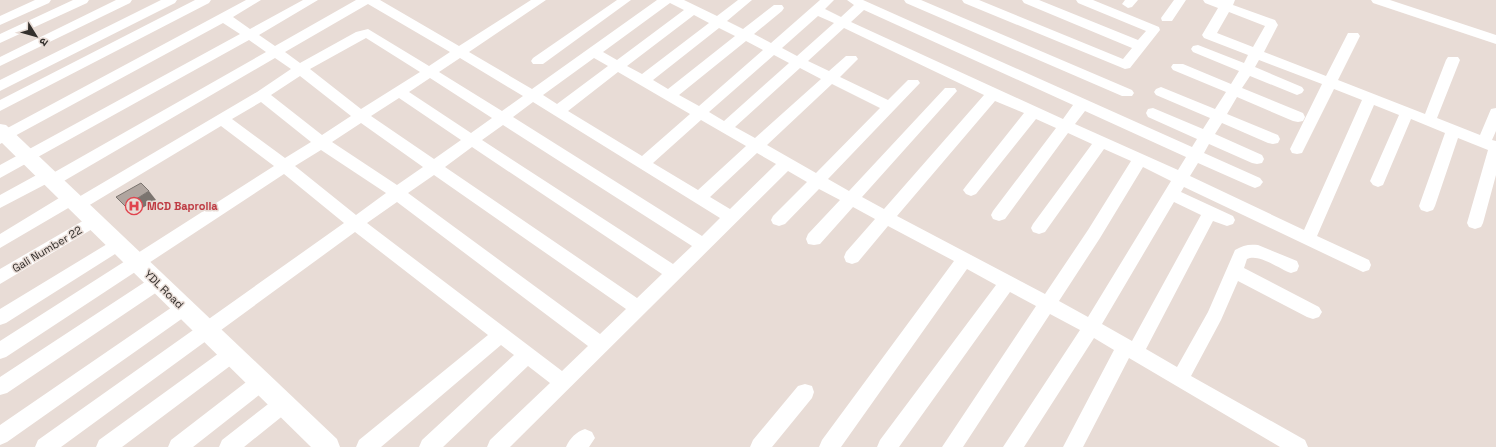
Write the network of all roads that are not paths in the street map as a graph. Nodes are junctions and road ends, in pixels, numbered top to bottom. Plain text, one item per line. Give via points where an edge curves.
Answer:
1 (45, 0) edge
2 (83, 0) edge
3 (126, 0) edge
4 (172, 0) edge
5 (205, 0) edge
6 (255, 0) edge
7 (312, 0) edge
8 (365, 0) edge
9 (371, 0) edge
10 (540, 0) edge
11 (625, 0) edge
12 (665, 0) edge
13 (674, 0) edge
14 (746, 0) edge
15 (828, 0) edge
16 (910, 0) edge
17 (968, 0) edge
18 (1028, 0) edge
19 (1082, 0) edge
20 (1180, 0) edge
21 (1209, 0) edge
22 (1378, 0) edge
23 (858, 2) edge
24 (1227, 3) edge
25 (778, 8) dead end
26 (693, 9) junction
27 (816, 10) junction
28 (224, 17) junction
29 (1167, 18) dead end
30 (0, 21) edge
31 (718, 22) junction
32 (842, 22) junction
33 (249, 35) junction
34 (744, 35) junction
35 (1353, 36) dead end
36 (0, 39) edge
37 (1496, 40) edge
38 (1140, 46) junction
39 (772, 49) junction
40 (1198, 49) dead end
41 (274, 52) junction
42 (460, 52) junction
43 (593, 52) junction
44 (1257, 53) junction
45 (851, 58) dead end
46 (1453, 60) dead end
47 (538, 61) dead end
48 (0, 62) edge
49 (798, 62) junction
50 (617, 66) junction
51 (1178, 67) dead end
52 (300, 69) junction
53 (1247, 69) junction
54 (431, 72) junction
55 (830, 77) junction
56 (643, 81) junction
57 (1331, 82) junction
58 (913, 83) dead end
59 (0, 86) edge
60 (1234, 90) junction
61 (1297, 90) dead end
62 (950, 91) dead end
63 (399, 92) junction
64 (1161, 92) dead end
65 (1127, 93) dead end
66 (994, 94) junction
67 (262, 95) junction
68 (533, 96) junction
69 (669, 96) junction
70 (1370, 98) junction
71 (1082, 104) junction
72 (0, 106) edge
73 (889, 107) junction
74 (558, 111) junction
75 (1033, 112) junction
76 (1407, 112) junction
77 (699, 113) junction
78 (1153, 113) dead end
79 (1496, 113) edge
80 (1219, 116) junction
81 (362, 117) junction
82 (1298, 117) dead end
83 (222, 119) junction
84 (502, 119) junction
85 (1429, 121) junction
86 (1066, 126) junction
87 (725, 128) junction
88 (1453, 130) junction
89 (2, 135) edge
90 (1206, 137) junction
91 (1273, 139) dead end
92 (472, 140) junction
93 (1101, 142) junction
94 (322, 143) junction
95 (756, 146) junction
96 (1492, 146) edge
97 (1297, 149) dead end
98 (1195, 155) junction
99 (27, 157) junction
100 (1140, 159) junction
101 (1257, 159) dead end
102 (643, 163) junction
103 (787, 163) junction
104 (286, 167) junction
105 (435, 167) junction
106 (0, 172) edge
107 (49, 178) junction
108 (1181, 178) junction
109 (818, 180) junction
110 (1378, 181) dead end
111 (1255, 182) dead end
112 (971, 190) dead end
113 (398, 194) junction
114 (1171, 194) junction
115 (700, 197) junction
116 (851, 199) junction
117 (0, 202) edge
118 (74, 202) junction
119 (1427, 206) dead end
120 (1210, 212) junction
121 (999, 215) dead end
122 (732, 218) junction
123 (886, 218) junction
124 (779, 220) dead end
125 (1227, 220) dead end
126 (93, 221) junction
127 (1475, 223) dead end
128 (356, 224) junction
129 (1039, 228) dead end
130 (814, 239) dead end
131 (1308, 239) junction
132 (0, 242) edge
133 (117, 244) junction
134 (704, 245) junction
135 (852, 257) dead end
136 (965, 259) junction
137 (138, 263) junction
138 (1363, 265) dead end
139 (1291, 266) dead end
140 (1234, 272) junction
141 (675, 274) junction
142 (0, 277) edge
143 (1008, 282) junction
144 (158, 283) junction
145 (1048, 304) junction
146 (184, 308) junction
147 (639, 310) junction
148 (1313, 312) dead end
149 (0, 318) edge
150 (1091, 327) junction
151 (206, 330) junction
152 (500, 335) junction
153 (602, 346) junction
154 (1130, 350) junction
155 (0, 351) edge
156 (232, 354) junction
157 (527, 355) junction
158 (1180, 379) junction
159 (261, 382) junction
160 (564, 383) junction
161 (0, 387) edge
162 (805, 392) dead end
163 (283, 404) junction
164 (0, 436) edge
165 (45, 447) edge
166 (106, 447) edge
167 (178, 447) edge
168 (229, 447) edge
169 (328, 447) edge
170 (366, 447) edge
171 (428, 447) edge
172 (497, 447) edge
173 (760, 447) edge
174 (828, 447) edge
175 (887, 447) edge
176 (952, 447) edge
177 (1013, 447) edge
178 (1073, 447) edge
179 (1298, 447) edge

1 - 30 street
2 - 36 street
3 - 48 street
4 - 59 street
5 - 72 street
6 - 28 street
7 - 33 street
8 - 41 street
9 - 42 street
10 - 42 street
11 - 47 street
12 - 43 street
13 - 26 street
14 - 31 street
15 - 27 street
16 - 65 street
17 - 38 street via 1125,65
18 - 38 street
19 - 38 street via 1154,30
20 - 29 street
21 - 24 street
22 - 37 street
23 - 32 street
23 - 71 street
24 - 44 street via 1272,24 1272,29
24 - 44 street via 1209,35
25 - 34 street
26 - 31 street
26 - 50 street
27 - 32 street
27 - 39 street
28 - 33 street
28 - 89 street
31 - 34 street
31 - 56 street
32 - 49 street
32 - 66 street
33 - 41 street
33 - 99 street
34 - 39 street
34 - 69 street
35 - 57 street
39 - 49 street
39 - 77 street
40 - 53 street
41 - 52 street
41 - 107 street
42 - 54 street
42 - 68 street
43 - 50 street
43 - 68 street
44 - 53 street
44 - 57 street
45 - 55 street
46 - 85 street
49 - 55 street
49 - 87 street
50 - 56 street
50 - 74 street
51 - 60 street
52 - 54 street via 368,33
52 - 67 street
52 - 81 street
53 - 60 street
53 - 61 street
54 - 63 street
54 - 84 street
55 - 73 street
55 - 95 street
56 - 69 street
57 - 70 street
57 - 97 street
58 - 73 street
60 - 80 street
60 - 82 street
62 - 116 street
63 - 81 street
63 - 92 street
64 - 80 street
66 - 75 street
66 - 123 street
67 - 83 street
67 - 94 street
68 - 74 street
68 - 84 street
69 - 77 street
70 - 76 street
70 - 131 street
71 - 86 street
71 - 98 street
73 - 109 street
74 - 102 street
75 - 86 street
75 - 112 street
76 - 85 street
76 - 110 street
77 - 87 street
77 - 102 street
78 - 90 street
79 - 96 street
80 - 90 street
80 - 91 street
81 - 94 street
81 - 105 street
83 - 104 street
83 - 118 street
84 - 92 street
84 - 134 street
85 - 88 street
86 - 93 street
86 - 121 street
87 - 95 street
88 - 96 street
88 - 119 street
89 - 99 street, YDL Road
90 - 98 street
90 - 101 street
92 - 105 street
92 - 141 street
93 - 100 street
93 - 129 street
94 - 104 street
94 - 113 street
95 - 103 street
95 - 115 street
96 - 127 street
98 - 108 street
98 - 111 street
99 - 106 street
99 - 107 street, YDL Road
100 - 108 street
100 - 145 street
102 - 115 street
103 - 109 street
103 - 122 street
104 - 128 street
104 - 137 street
105 - 113 street
105 - 147 street
107 - 117 street
107 - 118 street, YDL Road
108 - 114 street
108 - 131 street
109 - 116 street
109 - 124 street
113 - 128 street
113 - 153 street
114 - 120 street
114 - 150 street
115 - 122 street
116 - 123 street
116 - 130 street
118 - 126 street, YDL Road
118 - 132 street
120 - 125 street
120 - 154 street via 1164,300
122 - 134 street
123 - 135 street
123 - 136 street
126 - 133 street, YDL Road
126 - 142 street, Gali Number 22
128 - 151 street
128 - 152 street
131 - 138 street
133 - 137 street, YDL Road
133 - 149 street
134 - 141 street
136 - 143 street
136 - 174 street
137 - 144 street, YDL Road
137 - 155 street
139 - 140 street via 1248,250 1241,255
140 - 148 street
140 - 158 street via 1215,315
141 - 147 street
143 - 145 street
143 - 175 street
144 - 146 street, YDL Road
144 - 161 street
145 - 150 street
145 - 176 street
146 - 151 street, YDL Road
146 - 164 street
147 - 153 street
150 - 154 street
150 - 177 street
151 - 156 street, YDL Road
151 - 165 street
152 - 157 street
152 - 170 street
153 - 160 street
154 - 158 street
154 - 178 street
156 - 159 street, YDL Road
156 - 166 street
157 - 160 street
157 - 171 street
158 - 179 street
159 - 163 street, YDL Road
159 - 167 street
160 - 172 street
162 - 173 street
163 - 168 street
163 - 169 street, YDL Road

